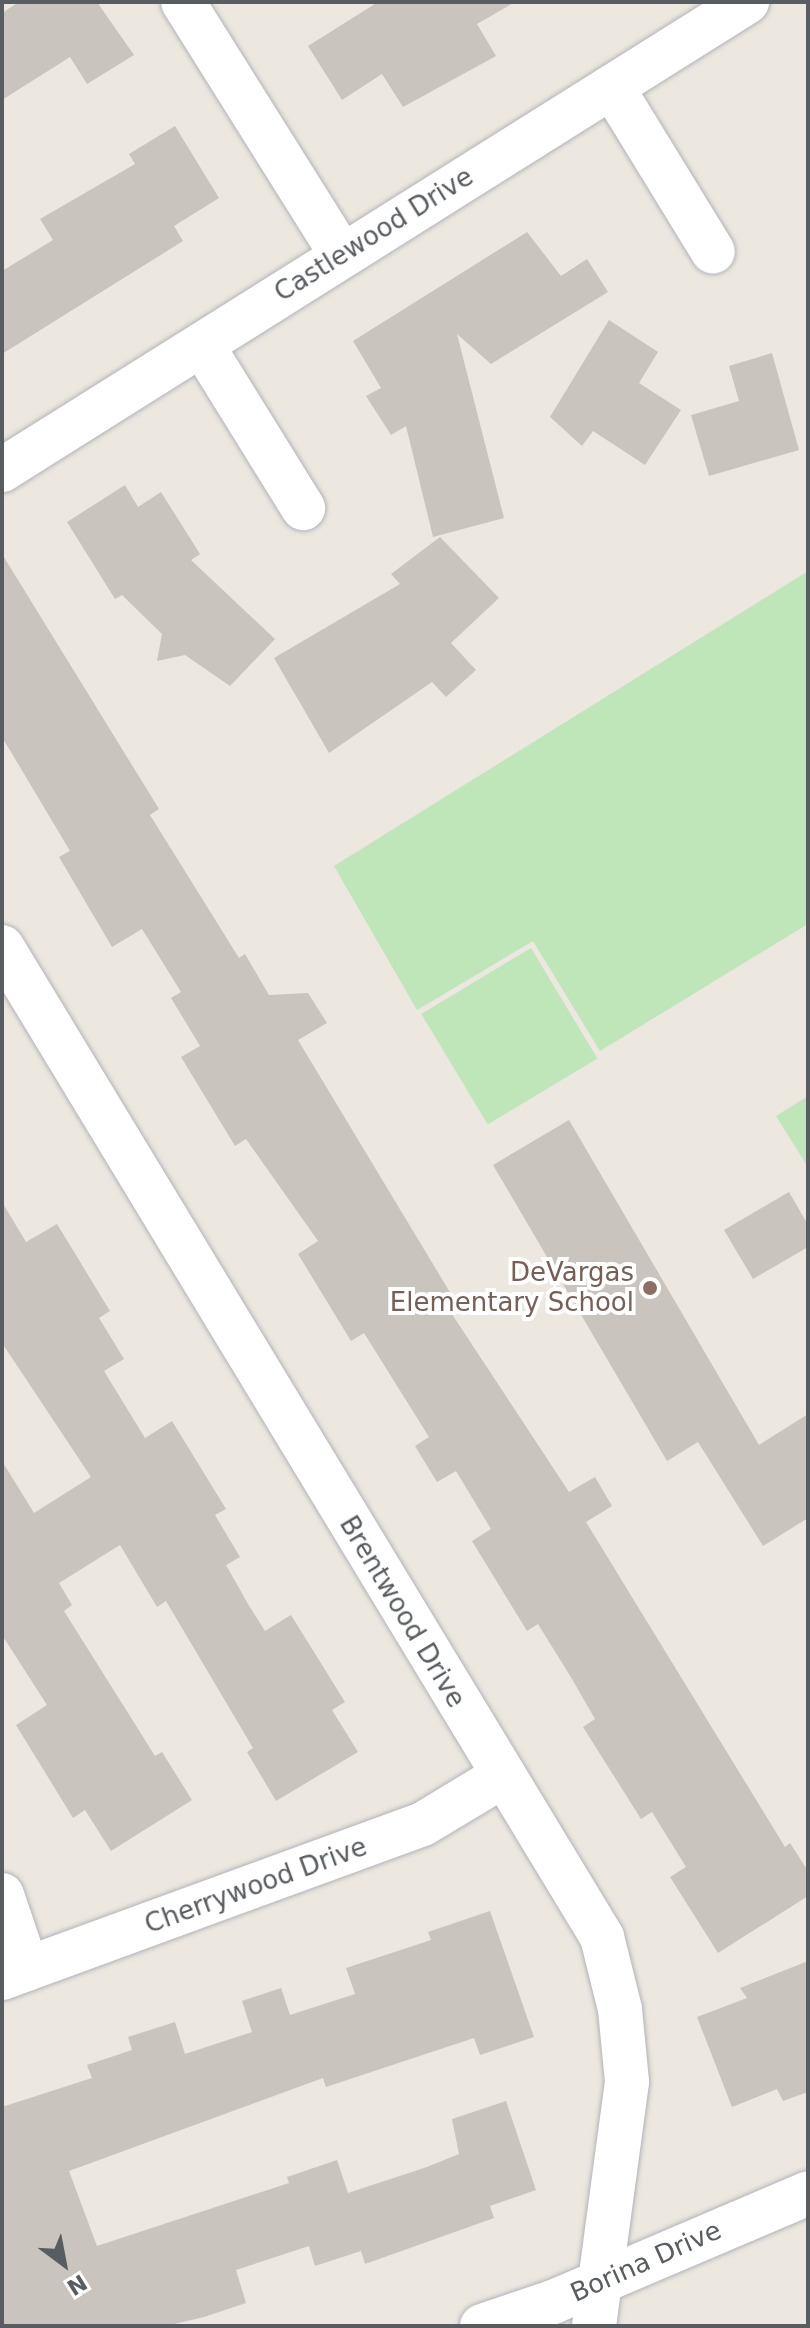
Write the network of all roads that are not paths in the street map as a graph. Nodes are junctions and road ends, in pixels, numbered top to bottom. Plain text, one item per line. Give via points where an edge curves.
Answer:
1 (183, 2) edge
2 (747, 2) edge
3 (612, 87) junction
4 (713, 252) dead end
5 (341, 254) junction
6 (202, 345) junction
7 (2, 470) edge
8 (303, 508) dead end
9 (2, 947) edge
10 (501, 1777) junction
11 (2, 1895) edge
12 (15, 1973) edge
13 (808, 2193) edge
14 (598, 2281) junction
15 (482, 2326) edge
16 (594, 2326) edge

1 - 5 street
2 - 3 street, Castlewood Drive
3 - 4 street
3 - 5 street, Castlewood Drive
5 - 6 street, Castlewood Drive
6 - 7 street, Castlewood Drive
6 - 8 street
9 - 10 street, Brentwood Drive
10 - 12 street, Cherrywood Drive via 423,1824
10 - 14 street, Brentwood Drive via 602,1937 620,2009 627,2082
11 - 12 street
13 - 14 street, Borina Drive
14 - 15 street, Borina Drive
14 - 16 street, Brentwood Drive

